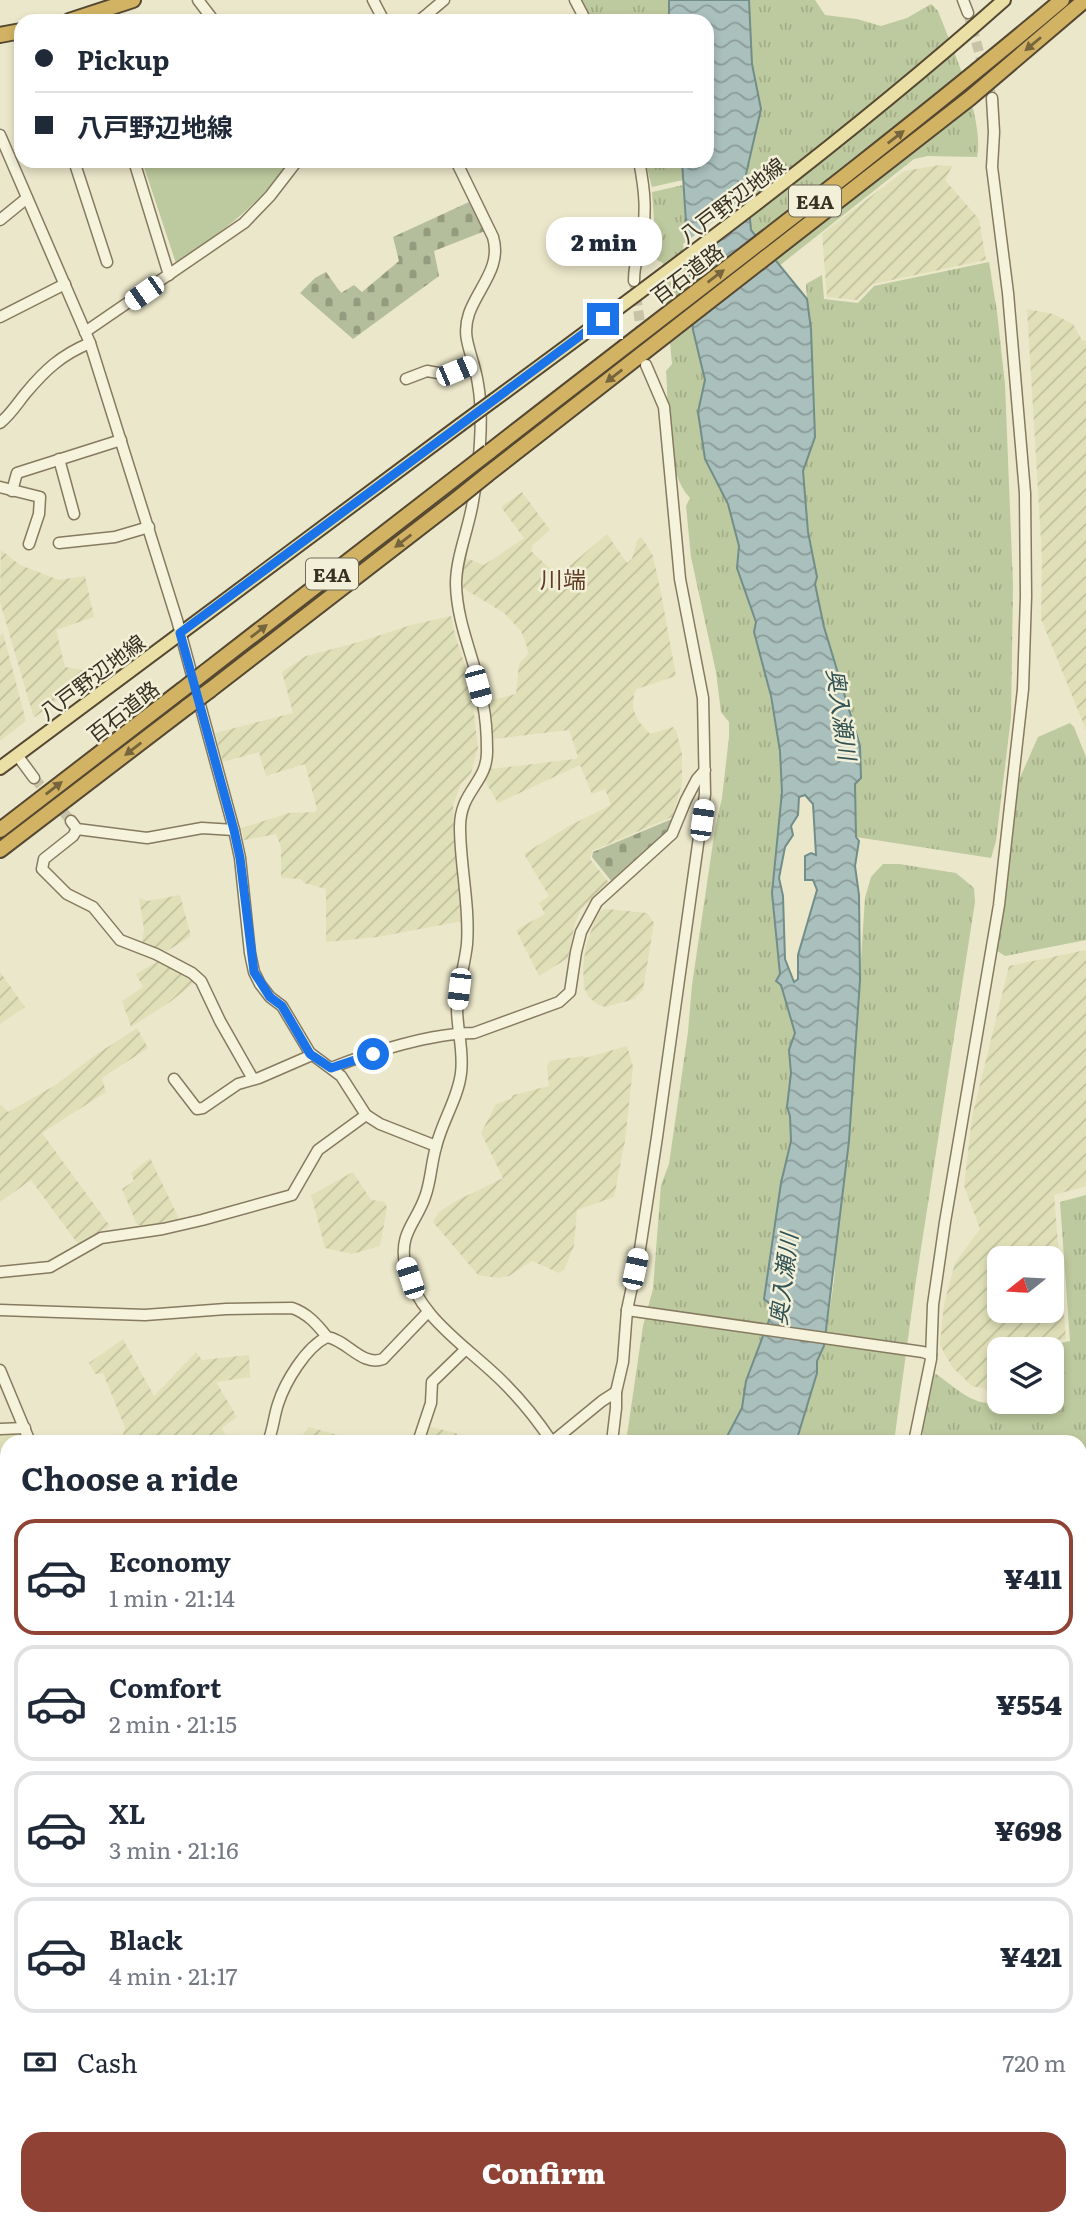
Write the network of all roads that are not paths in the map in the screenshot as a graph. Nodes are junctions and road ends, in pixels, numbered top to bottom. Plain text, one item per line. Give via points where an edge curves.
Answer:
1 (133, 0) edge
2 (198, 0) edge
3 (444, 0) edge
4 (963, 0) edge
5 (1004, 0) edge
6 (1062, 0) edge
7 (1085, 0) edge
8 (109, 4) edge
9 (968, 13) tunnel mouth
10 (209, 14) edge
11 (427, 14) edge
12 (992, 99) tunnel mouth
13 (0, 135) edge
14 (14, 157) edge
15 (18, 168) edge
16 (76, 168) edge
17 (136, 168) edge
18 (292, 168) edge
19 (459, 168) edge
20 (640, 168) edge
21 (27, 198) junction
22 (0, 220) edge
23 (107, 262) dead end
24 (169, 275) junction
25 (634, 281) tunnel mouth
26 (65, 284) junction
27 (0, 317) edge
28 (85, 332) junction
29 (90, 343) junction
30 (473, 363) junction
31 (646, 365) tunnel mouth
32 (406, 379) dead end
33 (0, 423) edge
34 (121, 440) junction
35 (59, 459) junction
36 (0, 487) edge
37 (12, 491) junction
38 (74, 514) dead end
39 (149, 527) junction
40 (29, 544) dead end
41 (59, 544) dead end
42 (180, 633) junction
43 (16, 755) junction
44 (0, 768) edge
45 (705, 770) junction
46 (34, 778) tunnel mouth
47 (0, 830) edge
48 (234, 830) junction
49 (0, 850) edge
50 (460, 1033) junction
51 (312, 1055) junction
52 (331, 1068) junction
53 (174, 1079) dead end
54 (253, 1079) junction
55 (366, 1115) junction
56 (436, 1146) junction
57 (0, 1272) edge
58 (0, 1310) edge
59 (630, 1310) junction
60 (428, 1312) junction
61 (327, 1337) junction
62 (466, 1349) junction
63 (927, 1354) junction
64 (0, 1370) edge
65 (616, 1392) junction
66 (0, 1429) edge
67 (25, 1429) junction
68 (27, 1435) edge
69 (270, 1435) edge
70 (420, 1435) edge
71 (546, 1435) edge
72 (561, 1435) edge
73 (613, 1435) edge
74 (915, 1435) edge

1 - 8 highway
2 - 10 street
3 - 11 street
4 - 9 street
5 - 42 main road, 八戸野辺地線, bridge via 818,157
47 -> 6 highway, 百石道路 / E4A, bridge via 815,201
7 -> 49 highway, 百石道路 / E4A, bridge via 970,98
12 - 63 street via 992,167 1025,493 1023,689 999,905
13 - 14 street
15 - 21 street
16 - 23 street
17 - 24 street
18 - 24 street via 244,223
19 - 30 street via 496,249 495,264 467,321
20 - 25 street via 646,200
21 - 22 street
21 - 26 street
24 - 28 street
26 - 27 street
26 - 28 street
28 - 29 street
29 - 33 street via 66,353 42,374
29 - 34 street
30 - 32 street via 444,374 427,371
30 - 50 street via 479,387 478,447 474,498 456,580 462,633 483,703 488,752 482,776 465,797 460,826 467,942 457,1009
31 - 45 street via 664,407 680,579 703,698
34 - 35 street
34 - 39 street
35 - 37 street via 18,473
35 - 38 street
36 - 37 street
37 - 40 street via 40,497
39 - 41 street via 115,537
39 - 42 street
42 - 43 main road, 八戸野辺地線
42 - 48 street
43 - 44 main road, 八戸野辺地線
43 - 46 street
45 - 50 street via 672,834 589,913 570,992 543,1010 474,1033
45 - 59 street
48 - 51 street via 254,972
48 - 54 street via 202,828 147,838 74,825 73,836 44,859 42,869 67,894 93,906 120,940 156,954 201,981
50 - 52 street
50 - 56 street via 458,1090
51 - 52 street
51 - 54 street
52 - 55 street
53 - 54 street via 197,1108 203,1108
55 - 56 street
55 - 57 street via 318,1150 292,1195 163,1229 100,1238 50,1267
56 - 60 street via 429,1187 404,1238 405,1263 415,1293
58 - 61 street via 145,1315 292,1308 302,1311
59 - 63 street
59 - 65 street
60 - 61 street via 375,1362
60 - 62 street
61 - 69 street via 306,1354 284,1390
62 - 70 street via 432,1382 431,1403
62 - 71 street via 503,1381
63 - 74 street
64 - 67 street
65 - 72 street
65 - 73 street
66 - 67 street
67 - 68 street

